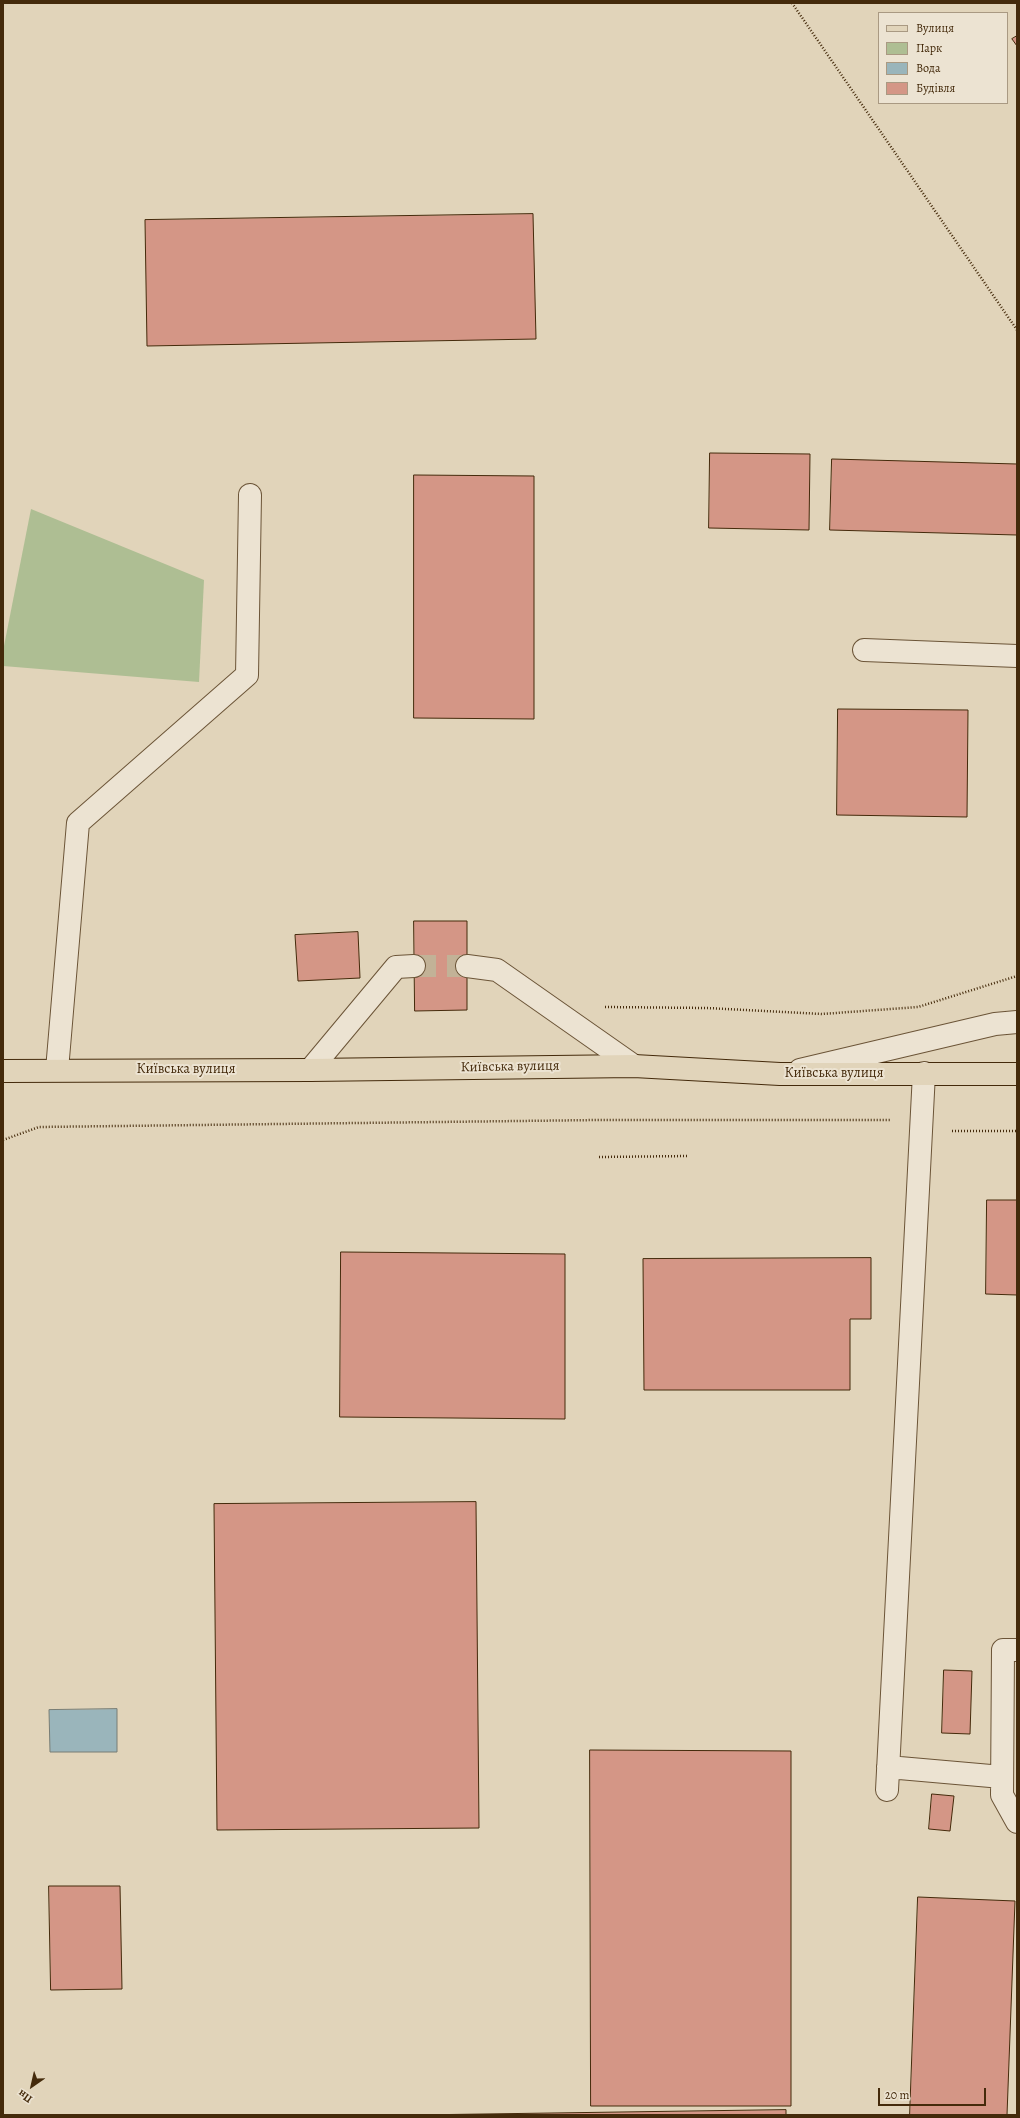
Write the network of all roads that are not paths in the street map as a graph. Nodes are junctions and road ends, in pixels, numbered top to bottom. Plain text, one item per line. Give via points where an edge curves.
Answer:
1 (250, 495) dead end
2 (864, 650) dead end
3 (1017, 656) edge
4 (414, 966) tunnel mouth
5 (467, 966) tunnel mouth
6 (1017, 1022) edge
7 (634, 1066) junction
8 (57, 1070) junction
9 (310, 1070) junction
10 (3, 1071) edge
11 (924, 1073) junction
12 (780, 1074) junction
13 (1017, 1074) edge
14 (1017, 1650) edge
15 (888, 1767) junction
16 (1002, 1777) junction
17 (887, 1790) dead end
18 (1017, 1822) edge

1 - 8 lane via 247,675 78,823
2 - 3 lane
4 - 9 lane via 396,967
5 - 7 lane via 497,970
6 - 12 lane via 995,1024
7 - 9 main road, Київська вулиця
7 - 12 main road, Київська вулиця
8 - 9 main road, Київська вулиця
8 - 10 main road, Київська вулиця
11 - 12 main road, Київська вулиця
11 - 13 main road, Київська вулиця
11 - 15 lane
14 - 16 lane via 1003,1650
15 - 16 lane
15 - 17 lane
16 - 18 lane via 1002,1795

